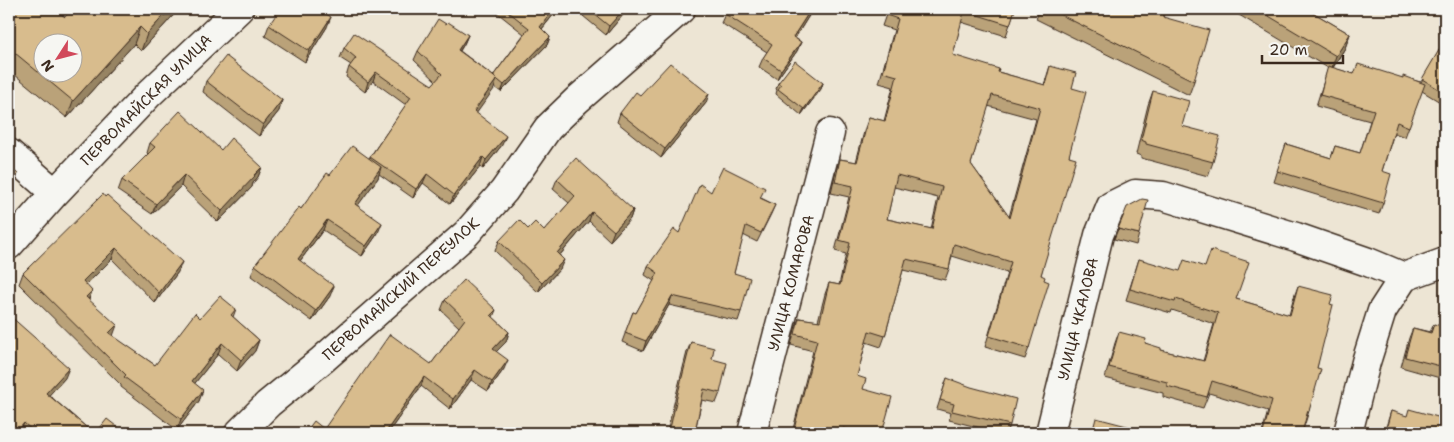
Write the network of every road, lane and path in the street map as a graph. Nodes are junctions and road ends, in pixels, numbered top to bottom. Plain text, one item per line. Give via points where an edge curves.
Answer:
1 (239, 9) edge
2 (681, 9) edge
3 (830, 133) dead end
4 (9, 153) edge
5 (55, 194) junction
6 (9, 245) edge
7 (1445, 262) edge
8 (1404, 277) junction
9 (239, 433) edge
10 (752, 433) edge
11 (1050, 433) edge
12 (1348, 433) edge

1 - 5 street, ПЕРВОМАЙСКАЯ УЛИЦА via 148,95
2 - 9 street, ПЕРВОМАЙСКИЙ ПЕРЕУЛОК via 548,128 504,191 466,234 268,404
3 - 10 street, УЛИЦА КОМАРОВА
4 - 5 street
5 - 6 street, ПЕРВОМАЙСКАЯ УЛИЦА
7 - 8 street
8 - 11 street, УЛИЦА ЧКАЛОВА via 1305,240 1163,196 1135,194 1111,206 1098,235
8 - 12 street via 1382,311

